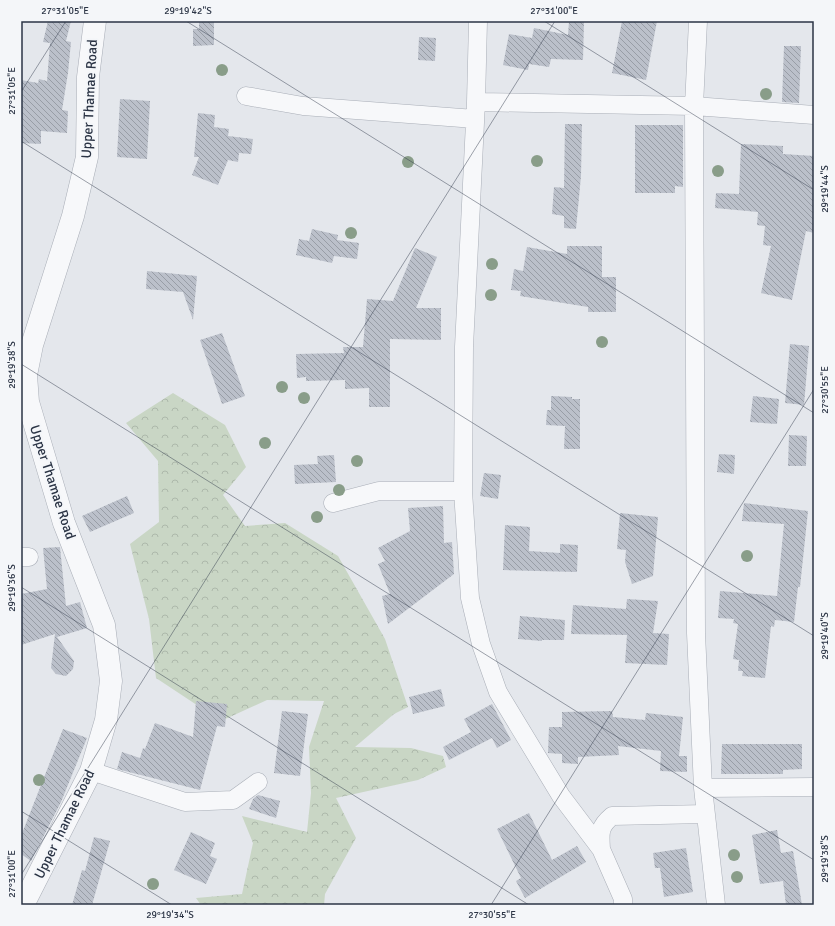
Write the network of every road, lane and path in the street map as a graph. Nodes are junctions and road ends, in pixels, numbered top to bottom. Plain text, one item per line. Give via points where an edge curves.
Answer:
1 (95, 21) edge
2 (478, 21) edge
3 (698, 21) edge
4 (246, 96) dead end
5 (694, 106) junction
6 (475, 110) junction
7 (814, 115) edge
8 (463, 491) junction
9 (333, 503) dead end
10 (92, 771) junction
11 (258, 782) dead end
12 (814, 787) edge
13 (703, 788) junction
14 (706, 814) junction
15 (601, 849) junction
16 (23, 905) edge
17 (623, 905) edge
18 (716, 905) edge

1 - 10 street, Upper Thamae Road via 88,77 87,157 73,216 32,345 26,375 28,402 64,523 104,626 111,682 106,720
2 - 6 street
3 - 5 street
4 - 6 street via 303,106
5 - 6 street
5 - 7 street
5 - 13 street via 696,633
6 - 8 street via 464,347
8 - 9 street via 379,491
8 - 15 street via 470,598 481,644 498,692 561,796
10 - 11 street via 185,802 233,800
10 - 16 street, Upper Thamae Road
12 - 13 street
13 - 14 street
14 - 15 street via 612,816 603,824 600,836
14 - 18 street
15 - 17 street via 623,899

